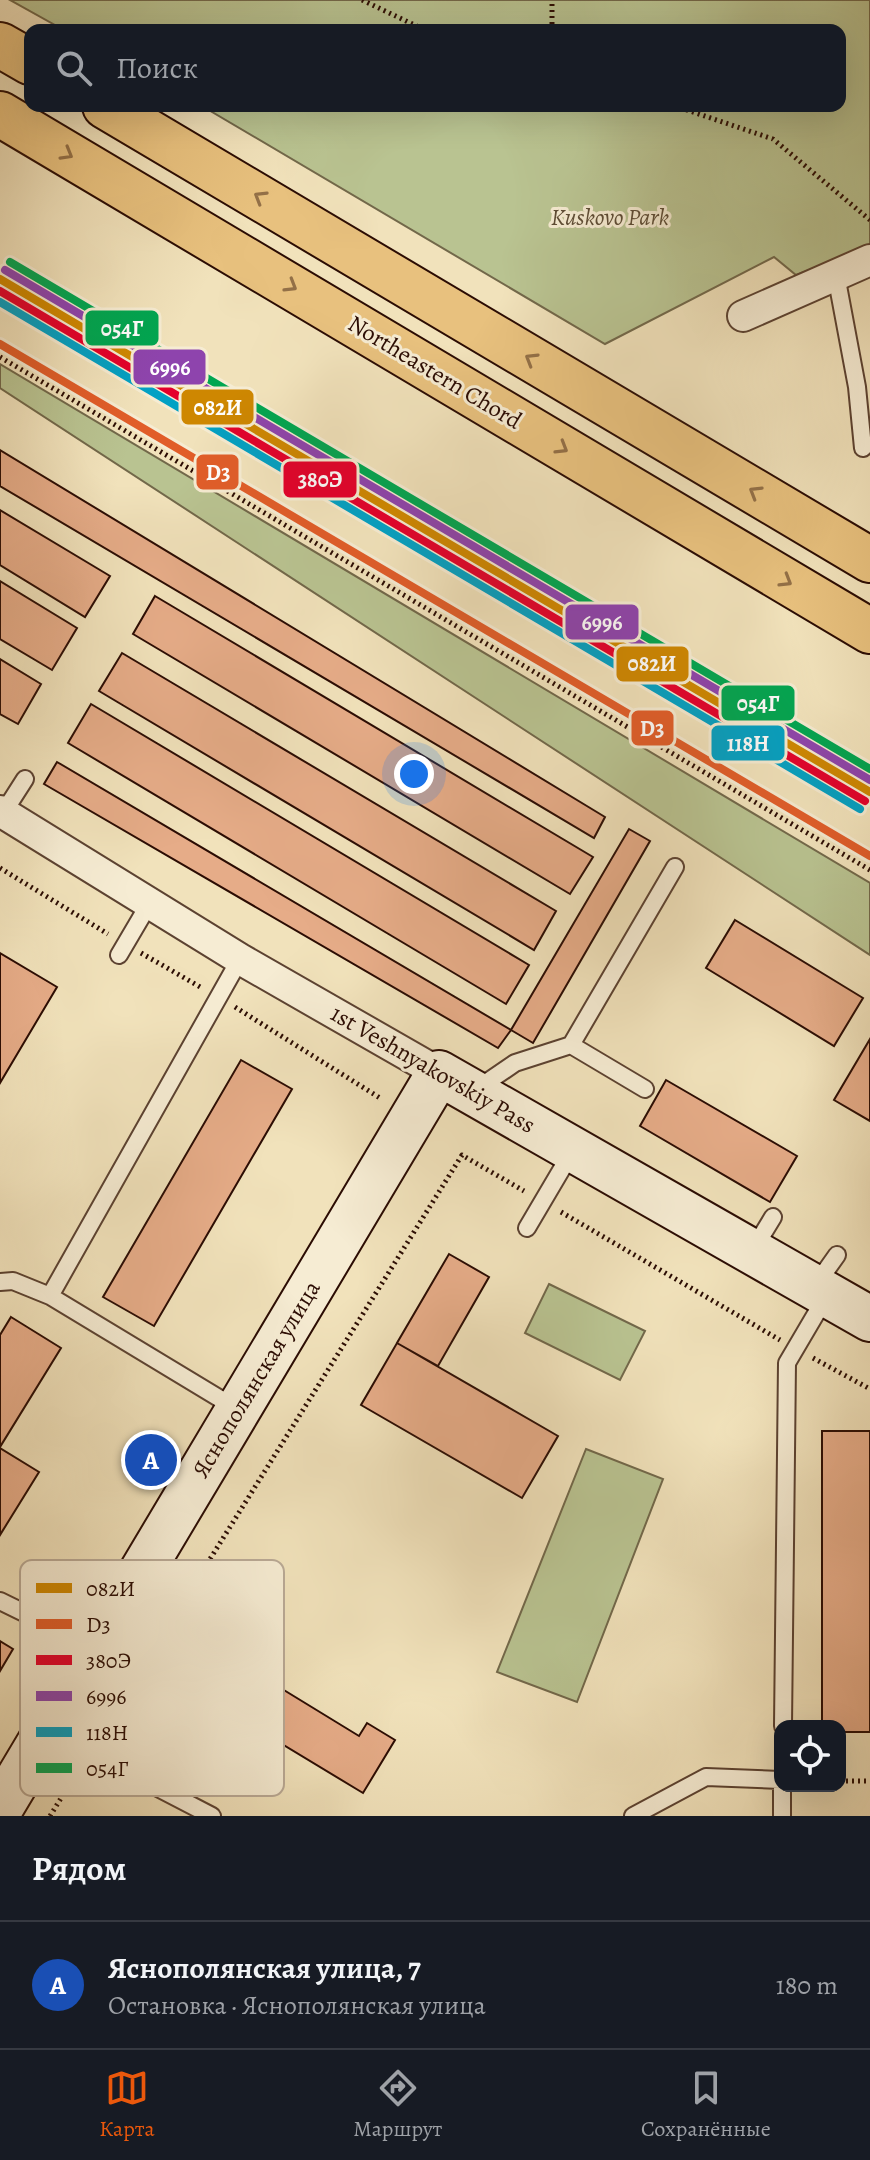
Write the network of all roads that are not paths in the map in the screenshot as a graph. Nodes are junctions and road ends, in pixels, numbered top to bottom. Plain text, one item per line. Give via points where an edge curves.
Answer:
1 (0, 45) edge
2 (24, 59) edge
3 (115, 112) edge
4 (0, 114) edge
5 (870, 260) edge
6 (836, 275) junction
7 (743, 316) dead end
8 (863, 448) dead end
9 (868, 558) edge
10 (870, 631) edge
11 (25, 779) dead end
12 (1, 814) edge
13 (675, 867) dead end
14 (149, 904) junction
15 (122, 950) road end
16 (240, 959) junction
17 (571, 1045) junction
18 (456, 1083) junction
19 (645, 1089) dead end
20 (573, 1150) junction
21 (527, 1228) dead end
22 (826, 1279) junction
23 (0, 1282) edge
24 (50, 1296) junction
25 (870, 1319) edge
26 (238, 1410) junction
27 (149, 1560) edge
28 (0, 1601) edge
29 (20, 1611) edge
30 (783, 1720) edge
31 (20, 1776) edge
32 (774, 1780) edge
33 (782, 1792) edge
34 (173, 1796) edge
35 (0, 1809) edge
36 (212, 1816) edge
37 (633, 1816) edge
38 (782, 1816) edge

1 - 2 main road
9 -> 3 main road
4 -> 10 main road, Northeastern Chord
5 - 6 street
6 - 7 street
6 - 8 lane
11 - 12 lane
12 - 14 street, 1st Veshnyakovskiy Pass
13 - 17 lane
14 - 15 lane
14 - 16 street, 1st Veshnyakovskiy Pass
16 - 18 street, 1st Veshnyakovskiy Pass
16 - 24 lane
17 - 18 lane
17 - 19 lane
18 - 20 street, 1st Veshnyakovskiy Pass
18 - 26 street, Яснополянская улица
20 - 21 lane
20 - 22 street, 1st Veshnyakovskiy Pass via 762,1235
22 - 25 street, 1st Veshnyakovskiy Pass
22 - 30 lane via 787,1363
23 - 24 lane via 13,1281
24 - 26 lane
26 - 27 street, Яснополянская улица
28 - 29 lane
31 - 35 street, Яснополянская улица
32 - 37 lane via 706,1777
33 - 38 lane
34 - 36 lane

